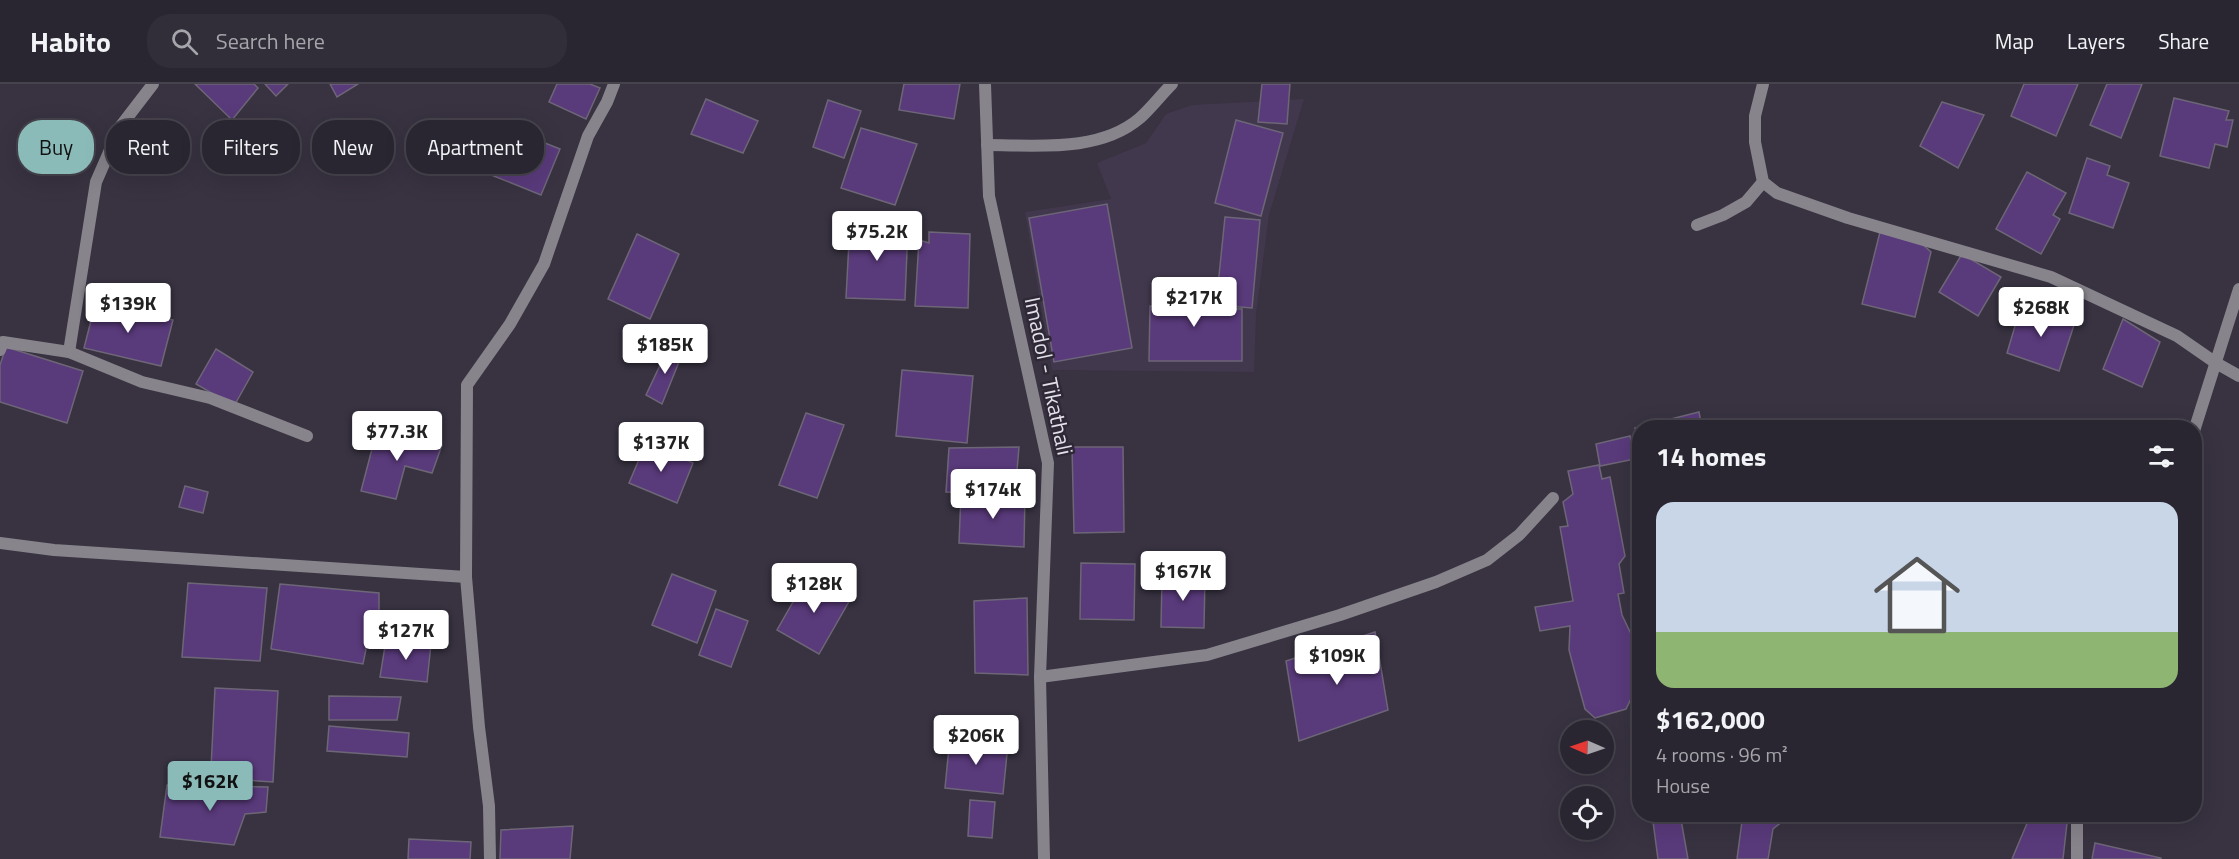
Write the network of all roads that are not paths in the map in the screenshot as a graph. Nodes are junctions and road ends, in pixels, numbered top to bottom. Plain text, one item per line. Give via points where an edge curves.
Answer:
1 (153, 84) edge
2 (614, 84) edge
3 (985, 84) edge
4 (1172, 84) edge
5 (1763, 84) edge
6 (987, 145) junction
7 (1763, 182) junction
8 (1697, 225) dead end
9 (2239, 289) edge
10 (0, 350) edge
11 (69, 352) junction
12 (2216, 363) junction
13 (2239, 376) edge
14 (2198, 420) edge
15 (307, 436) dead end
16 (1553, 498) dead end
17 (0, 543) edge
18 (466, 577) junction
19 (1040, 677) junction
20 (2077, 822) edge
21 (490, 859) edge
22 (1044, 859) edge
23 (2077, 859) edge

1 - 11 street via 120,127 96,182
2 - 18 street via 588,136 544,264 510,324 466,385
3 - 6 street, Imadol - Tikathali
4 - 6 street via 1139,118 1118,133 1072,145
5 - 7 street via 1755,116 1755,142
6 - 19 street, Imadol - Tikathali via 989,196 1048,463
7 - 8 street via 1746,202
7 - 12 street via 1777,193 1822,209 2051,277 2177,336
9 - 12 street
10 - 11 street via 3,342
11 - 15 street via 142,382 210,398
12 - 13 street
12 - 14 street
16 - 19 street via 1519,535 1487,560 1436,582 1207,655
17 - 18 street via 54,550
18 - 21 street via 489,806
19 - 22 street, Imadol - Tikathali
20 - 23 street

